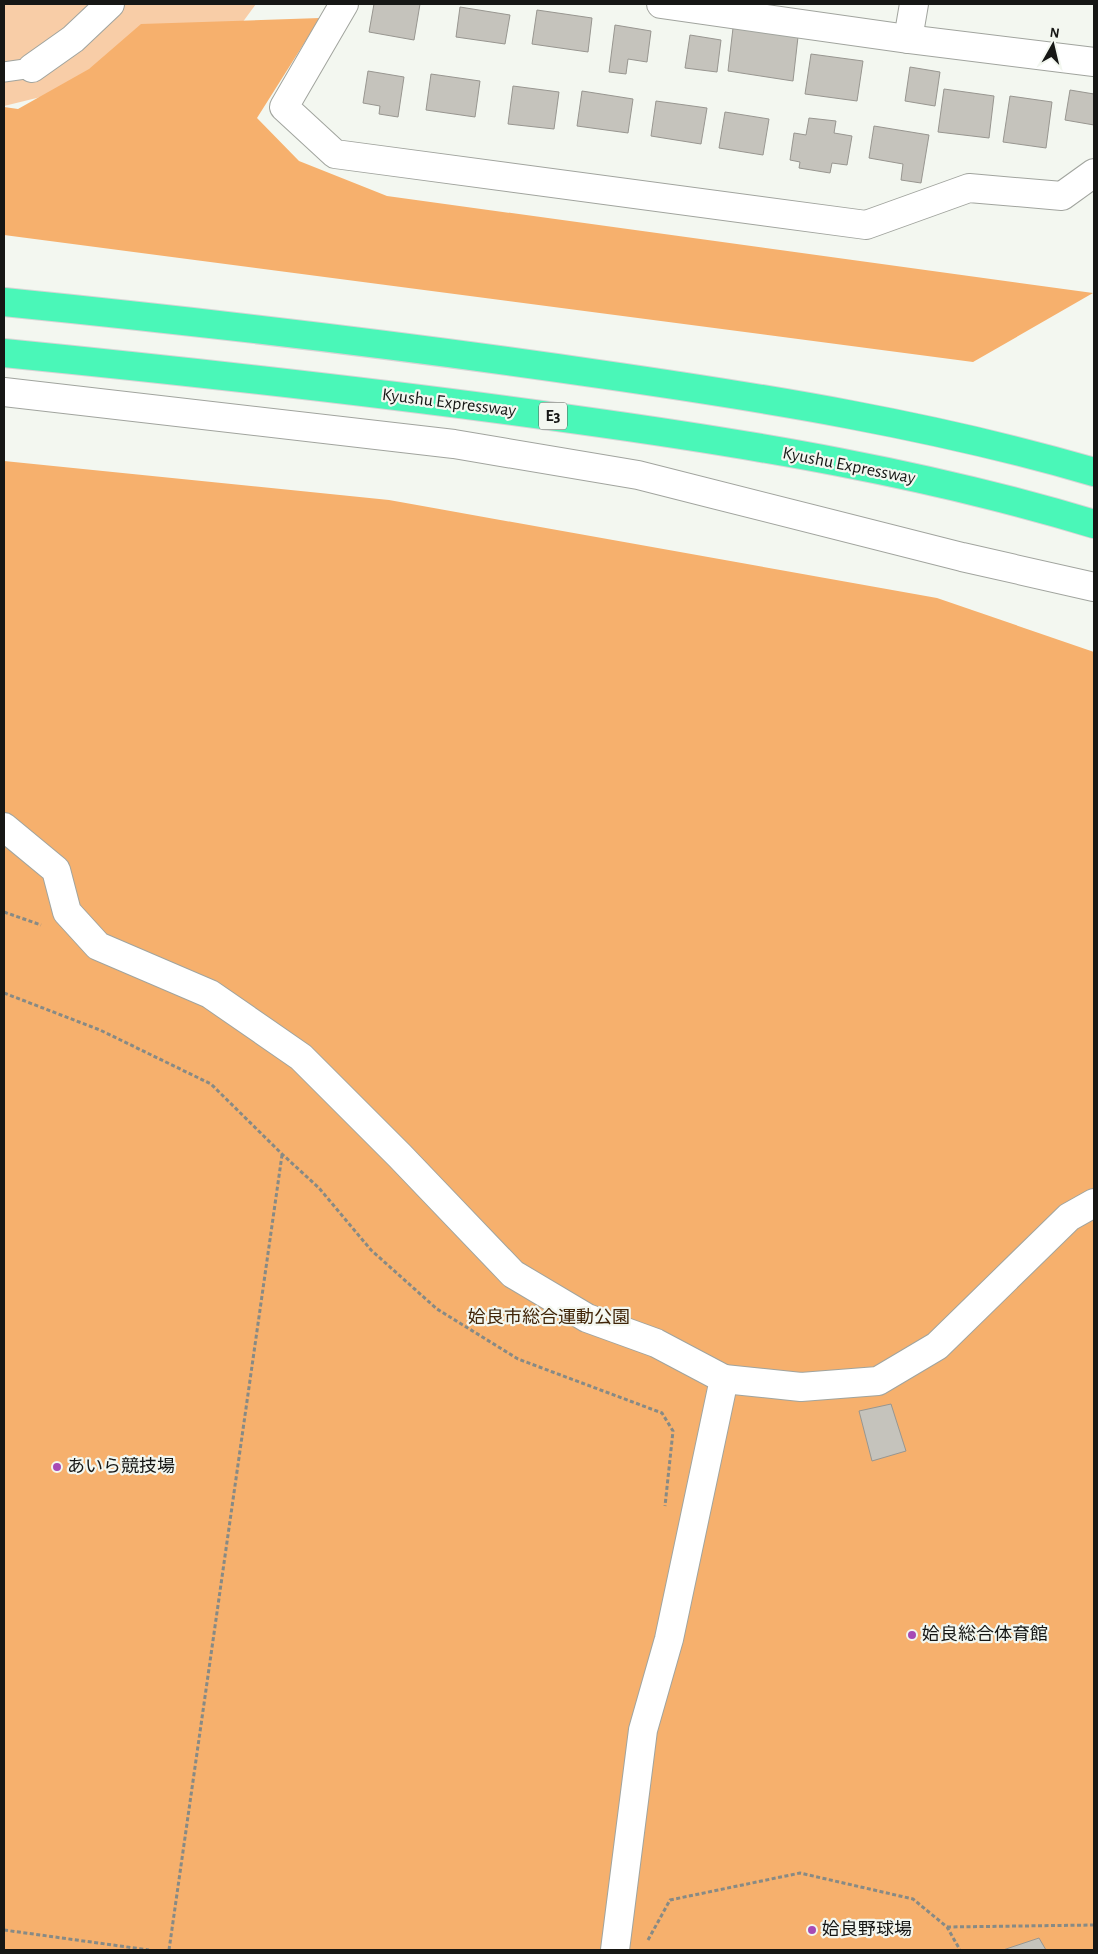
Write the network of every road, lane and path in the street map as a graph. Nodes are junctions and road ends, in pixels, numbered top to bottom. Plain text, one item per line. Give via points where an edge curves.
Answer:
1 (110, 4) edge
2 (344, 4) edge
3 (661, 4) edge
4 (914, 4) edge
5 (908, 39) junction
6 (1094, 62) edge
7 (32, 68) joint
8 (4, 72) edge
9 (1094, 173) edge
10 (4, 302) edge
11 (4, 353) edge
12 (4, 392) edge
13 (1094, 472) edge
14 (1094, 524) edge
15 (1094, 587) edge
16 (4, 827) edge
17 (4, 993) edge
18 (282, 1154) junction
19 (1094, 1203) edge
20 (724, 1378) junction
21 (665, 1508) dead end
22 (1094, 1925) edge
23 (947, 1927) junction
24 (4, 1930) edge
25 (646, 1942) dead end
26 (149, 1950) edge
27 (169, 1950) edge
28 (615, 1950) edge
29 (960, 1950) edge

1 - 7 street via 73,39
2 - 9 street via 284,107 335,154 866,225 969,188 1062,196
3 - 5 street
4 - 5 street
5 - 6 street
7 - 8 lane
10 - 13 highway via 287,332 683,386 865,416
11 - 14 highway, Kyushu Expressway / E3 via 484,406 675,433 852,465 1035,506
12 - 15 street via 454,444 638,475
16 - 20 street via 56,870 67,912 98,946 210,994 301,1057 514,1274 587,1318 656,1343
17 - 18 path via 100,1030 211,1084
18 - 21 path via 319,1188 371,1250 437,1309 518,1359 662,1413 673,1431
18 - 27 path
19 - 20 street via 1069,1218 937,1346 878,1381 801,1387
20 - 28 street via 669,1639 643,1730
22 - 23 path
23 - 25 path via 913,1899 800,1873 670,1900
23 - 29 path
24 - 26 path

